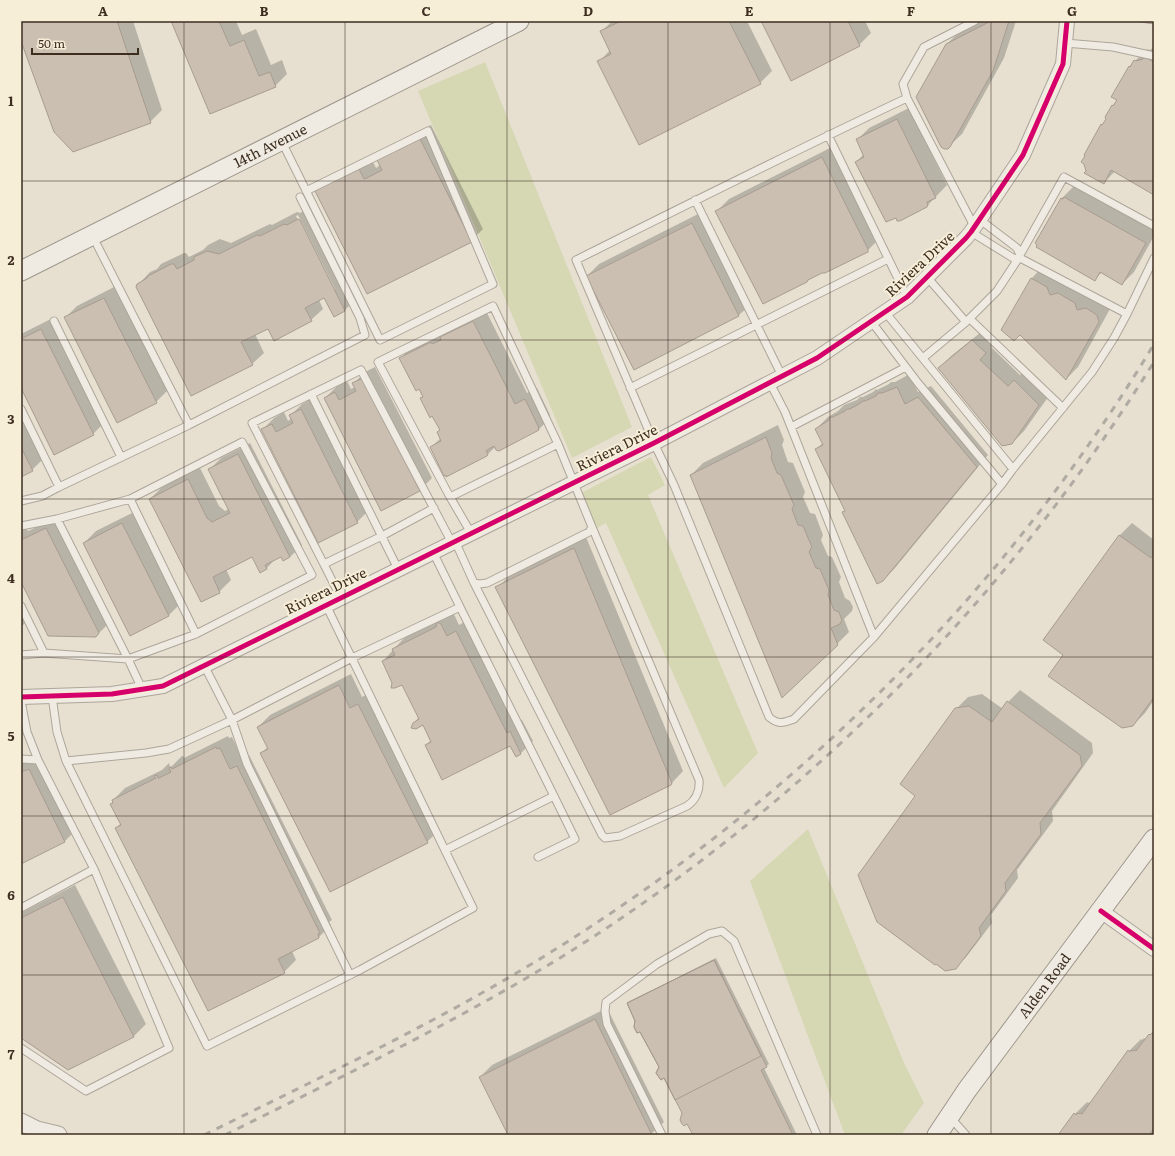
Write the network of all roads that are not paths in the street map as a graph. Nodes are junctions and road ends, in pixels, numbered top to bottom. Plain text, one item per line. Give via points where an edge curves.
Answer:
1 (519, 21) edge
2 (975, 21) edge
3 (1067, 21) edge
4 (1065, 43) junction
5 (1154, 56) edge
6 (907, 98) junction
7 (828, 136) junction
8 (281, 140) junction
9 (306, 191) junction
10 (300, 197) dead end
11 (695, 200) junction
12 (975, 226) junction
13 (1154, 226) edge
14 (92, 235) junction
15 (1019, 257) junction
16 (1154, 258) edge
17 (888, 259) junction
18 (21, 271) edge
19 (927, 277) junction
20 (907, 297) junction
21 (884, 312) junction
22 (1127, 314) junction
23 (54, 321) dead end
24 (871, 321) junction
25 (968, 321) junction
26 (757, 325) junction
27 (923, 358) junction
28 (906, 367) junction
29 (776, 380) junction
30 (630, 388) junction
31 (311, 394) junction
32 (1063, 408) junction
33 (21, 409) edge
34 (189, 425) junction
35 (791, 427) junction
36 (654, 443) junction
37 (558, 444) junction
38 (122, 457) junction
39 (1013, 469) junction
40 (573, 483) junction
41 (1002, 484) junction
42 (59, 487) junction
43 (450, 497) junction
44 (130, 499) junction
45 (21, 501) edge
46 (434, 508) junction
47 (57, 519) junction
48 (21, 526) edge
49 (592, 527) junction
50 (471, 534) junction
51 (382, 536) junction
52 (454, 542) junction
53 (433, 552) junction
54 (324, 564) junction
55 (398, 569) junction
56 (474, 583) junction
57 (341, 598) junction
58 (326, 605) junction
59 (21, 606) edge
60 (460, 607) junction
61 (196, 634) junction
62 (874, 637) junction
63 (44, 653) junction
64 (21, 655) edge
65 (352, 658) junction
66 (128, 659) junction
67 (204, 665) junction
68 (142, 689) junction
69 (52, 696) junction
70 (21, 697) edge
71 (21, 701) edge
72 (232, 720) junction
73 (21, 759) edge
74 (38, 760) junction
75 (66, 760) junction
76 (554, 796) junction
77 (1154, 839) edge
78 (445, 850) junction
79 (538, 858) dead end
80 (94, 869) junction
81 (21, 908) edge
82 (1101, 911) junction
83 (1154, 949) edge
84 (350, 975) junction
85 (21, 1048) edge
86 (949, 1116) junction
87 (21, 1122) edge
88 (58, 1135) edge
89 (662, 1135) edge
90 (817, 1135) edge
91 (937, 1135) edge
92 (966, 1135) edge

1 - 8 main road, 14th Avenue
2 - 6 lane via 924,47 903,84
3 - 4 street, Riviera Drive
4 - 5 lane via 1113,47
4 - 12 street, Riviera Drive via 1063,64 1023,155
6 - 7 lane
6 - 12 lane
7 - 11 lane
7 - 17 lane
8 - 9 lane
8 - 14 main road, 14th Avenue
9 - 9 lane via 380,340 493,284 428,131
10 - 34 lane via 360,318 365,335
11 - 26 lane
11 - 30 lane via 576,260
12 - 15 lane via 1013,258
12 - 15 lane via 1017,248
12 - 19 street, Riviera Drive
13 - 15 lane via 1064,177
14 - 18 main road, 14th Avenue
14 - 34 lane
15 - 22 lane
15 - 25 lane via 997,291
16 - 22 lane
17 - 20 lane
17 - 26 lane
19 - 20 street, Riviera Drive
19 - 25 lane
20 - 21 street, Riviera Drive
21 - 24 street, Riviera Drive
21 - 27 lane
22 - 32 lane via 1092,372
23 - 38 lane
24 - 28 lane
24 - 29 street, Riviera Drive via 817,358
25 - 27 lane
25 - 32 lane
26 - 29 lane
26 - 30 lane
27 - 39 lane
28 - 35 lane
28 - 41 lane
29 - 35 lane
29 - 36 street, Riviera Drive
30 - 36 lane
31 - 46 lane via 361,370
31 - 51 lane
31 - 54 lane via 252,423
32 - 39 lane
33 - 42 lane
34 - 38 lane
35 - 62 lane
36 - 40 street, Riviera Drive
36 - 62 lane via 674,485 769,717 775,722 794,719
37 - 40 lane
37 - 43 lane
37 - 43 lane via 493,306 378,362
38 - 42 lane
39 - 41 lane
40 - 49 lane
40 - 50 street, Riviera Drive
41 - 62 lane
42 - 45 lane via 42,496
43 - 50 lane
44 - 47 lane
44 - 61 lane
44 - 61 lane via 242,442 312,575
46 - 51 lane
46 - 52 lane
47 - 48 lane
47 - 66 lane
49 - 56 lane via 589,532 486,583
49 - 56 lane via 699,780 700,786 694,801 687,806 620,836 606,838 602,835
50 - 52 street, Riviera Drive
51 - 54 lane
51 - 55 lane
52 - 53 street, Riviera Drive
52 - 56 lane
53 - 55 street, Riviera Drive
53 - 60 lane
54 - 57 lane
55 - 57 street, Riviera Drive
57 - 58 street, Riviera Drive
58 - 65 lane
58 - 67 street, Riviera Drive
59 - 63 lane
60 - 65 lane
60 - 76 lane
61 - 66 lane
63 - 64 lane
63 - 66 lane
65 - 72 lane
65 - 78 lane
66 - 68 lane
67 - 68 street, Riviera Drive via 163,686
67 - 72 lane
68 - 69 street, Riviera Drive via 112,694
69 - 70 street, Riviera Drive
69 - 75 lane via 57,732
71 - 74 lane via 27,732
72 - 75 lane via 169,748 140,754
72 - 84 lane via 247,764
73 - 74 lane
74 - 80 lane
75 - 84 lane via 207,1046
76 - 78 lane
76 - 79 lane via 575,840
77 - 82 main road, Alden Road
78 - 84 lane via 473,908
80 - 81 lane
80 - 85 lane via 169,1048 86,1091
82 - 83 street
82 - 86 main road, Alden Road
86 - 91 main road, Alden Road
86 - 92 lane
87 - 88 street via 37,1130
89 - 90 lane via 607,1024 606,1002 657,964 709,934 722,931 734,941

